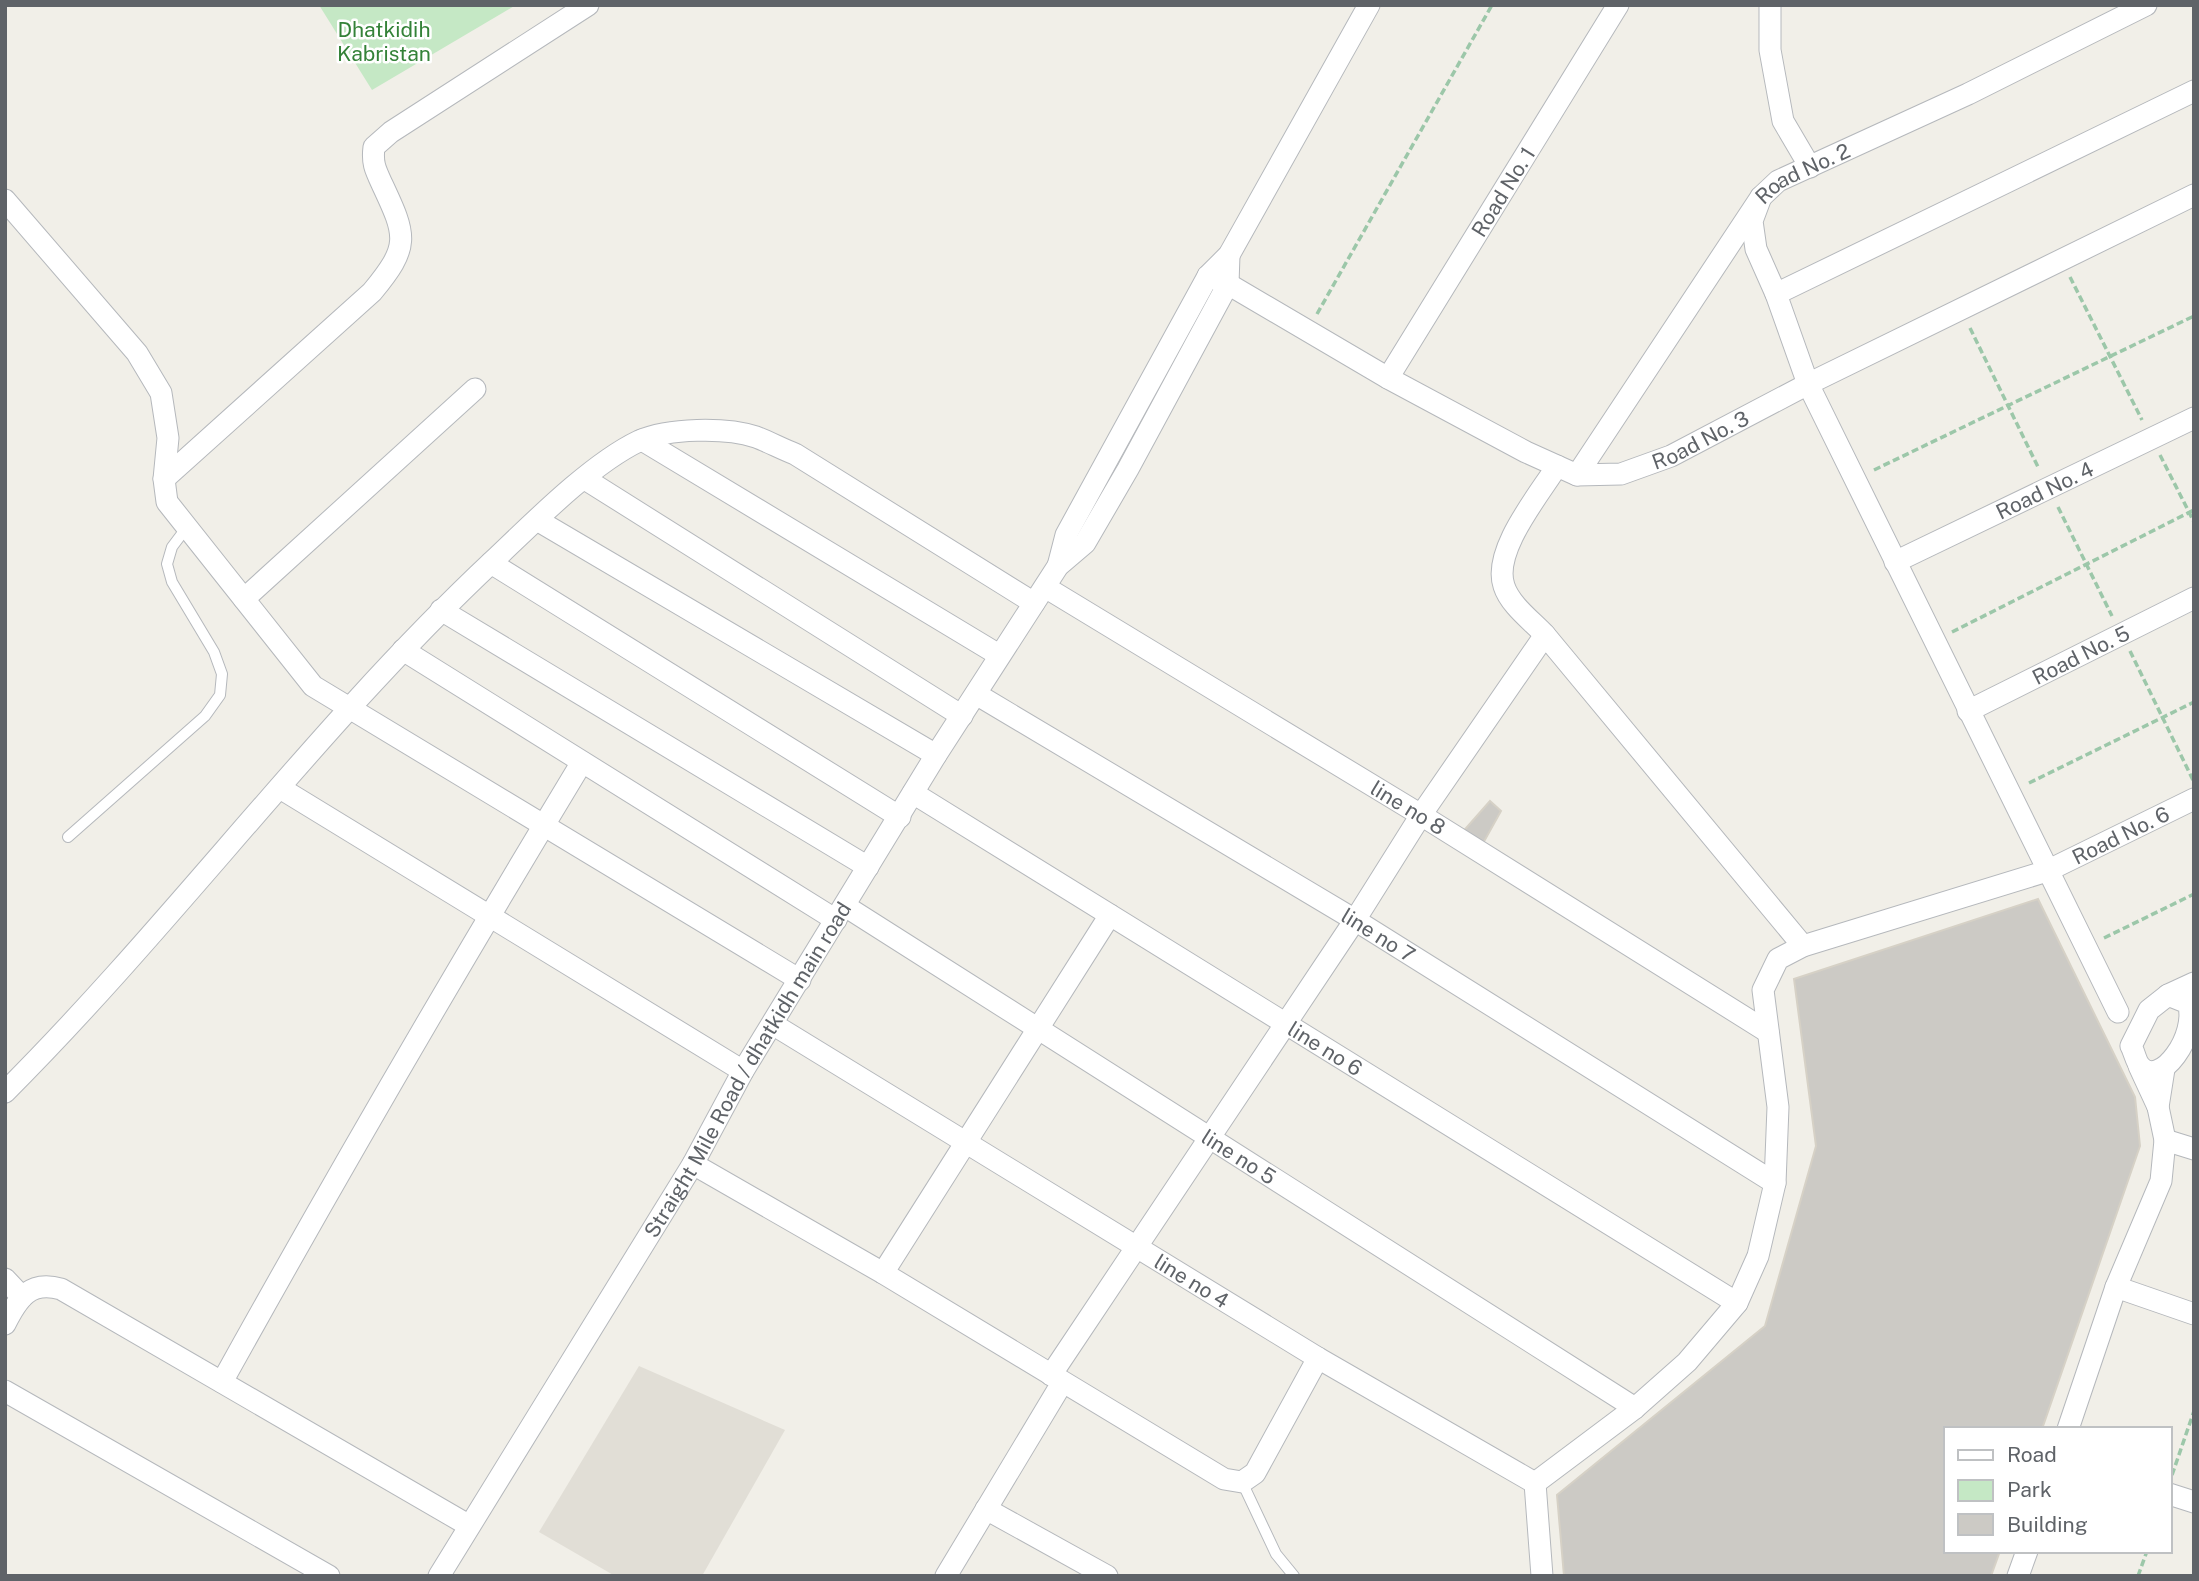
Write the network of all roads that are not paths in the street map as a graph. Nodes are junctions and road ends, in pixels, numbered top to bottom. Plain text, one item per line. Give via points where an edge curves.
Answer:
1 (589, 5) edge
2 (1369, 5) edge
3 (1618, 5) edge
4 (1770, 5) edge
5 (2146, 5) edge
6 (2194, 90) edge
7 (1810, 167) junction
8 (2194, 195) edge
9 (1760, 197) junction
10 (5, 200) edge
11 (1229, 255) junction
12 (1208, 276) junction
13 (1228, 284) junction
14 (1776, 294) junction
15 (1388, 378) junction
16 (1808, 384) junction
17 (475, 389) dead end
18 (2194, 418) edge
19 (642, 440) junction
20 (1557, 466) junction
21 (1577, 475) junction
22 (164, 479) junction
23 (585, 479) junction
24 (537, 520) junction
25 (187, 527) junction
26 (1895, 562) junction
27 (491, 563) junction
28 (1058, 566) junction
29 (1040, 595) junction
30 (2194, 598) edge
31 (244, 599) junction
32 (441, 610) junction
33 (1545, 635) junction
34 (403, 650) junction
35 (999, 655) junction
36 (976, 694) junction
37 (350, 709) junction
38 (1968, 711) junction
39 (962, 716) junction
40 (936, 755) junction
41 (582, 762) junction
42 (280, 788) junction
43 (913, 793) junction
44 (2194, 799) edge
45 (1421, 816) junction
46 (900, 817) junction
47 (544, 826) junction
48 (68, 838) dead end
49 (868, 867) junction
50 (2047, 871) junction
51 (840, 913) junction
52 (489, 915) junction
53 (1110, 915) junction
54 (1355, 920) junction
55 (1803, 946) junction
56 (800, 980) junction
57 (2194, 983) edge
58 (2168, 995) junction
59 (2148, 1010) junction
60 (2118, 1012) junction
61 (1284, 1023) junction
62 (774, 1025) junction
63 (1036, 1028) junction
64 (1768, 1032) junction
65 (2131, 1046) junction
66 (2187, 1052) edge
67 (2139, 1066) junction
68 (2165, 1069) junction
69 (743, 1071) junction
70 (5, 1092) edge
71 (2158, 1107) junction
72 (1208, 1138) junction
73 (2165, 1140) junction
74 (965, 1142) junction
75 (2194, 1149) edge
76 (693, 1164) junction
77 (1775, 1183) junction
78 (1136, 1247) junction
79 (883, 1273) junction
80 (5, 1279) edge
81 (2116, 1287) junction
82 (22, 1297) junction
83 (1737, 1303) junction
84 (2194, 1314) edge
85 (5, 1324) edge
86 (1318, 1358) junction
87 (1057, 1379) junction
88 (222, 1382) junction
89 (5, 1391) edge
90 (1635, 1408) junction
91 (2069, 1427) edge
92 (1242, 1482) junction
93 (1535, 1483) junction
94 (2171, 1495) edge
95 (2194, 1502) edge
96 (986, 1509) junction
97 (468, 1525) junction
98 (2025, 1553) edge
99 (330, 1576) edge
100 (439, 1576) edge
101 (946, 1576) edge
102 (1107, 1576) edge
103 (1294, 1576) edge
104 (1542, 1576) edge
105 (2018, 1576) edge

1 - 22 street via 374,147 372,163 401,237 402,249 391,269 372,292
2 - 11 street, Straight Mile Road / dhatkidh main road
3 - 15 street, Road No. 1
4 - 7 street via 1770,50 1783,121
5 - 7 street, Road No. 2
6 - 14 street
7 - 9 street, Road No. 2 via 1778,181
8 - 16 street, Road No. 3
9 - 14 street via 1752,221 1756,249
9 - 21 street, Road No. 2
10 - 22 street via 137,353 161,393 168,438
11 - 12 street, Straight Mile Road / dhatkidh main road
11 - 13 street, Straight Mile Road / dhatkidh main road
12 - 13 street, Road No. 3
12 - 28 street, Straight Mile Road / dhatkidh main road via 1066,535
13 - 15 street, Road No. 3
13 - 28 street, Straight Mile Road / dhatkidh main road via 1085,543
14 - 16 street
15 - 20 street, Road No. 3
16 - 21 street, Road No. 3 via 1671,456 1621,474
16 - 26 street
17 - 31 street
18 - 26 street, Road No. 4
19 - 23 street
19 - 29 street, line no 8 via 712,429 754,436 795,454
19 - 35 street
20 - 21 street, Road No. 3
20 - 33 street via 1509,544 1501,566 1504,587
22 - 25 street via 167,502
23 - 24 street
23 - 39 street
24 - 27 street
24 - 40 street
25 - 31 street
25 - 48 lane via 172,547 167,564 172,582 214,652 222,674 220,695 205,716
26 - 38 street
27 - 32 street
27 - 46 street
28 - 29 street, Straight Mile Road / dhatkidh main road
29 - 35 street, Straight Mile Road / dhatkidh main road
29 - 45 street, line no 8
30 - 38 street, Road No. 5
31 - 37 street via 313,686
32 - 34 street
32 - 49 street
33 - 45 street
33 - 55 street
34 - 37 street
34 - 41 street, line no 5
35 - 36 street, Straight Mile Road / dhatkidh main road
36 - 39 street, Straight Mile Road / dhatkidh main road
36 - 54 street, line no 7
37 - 42 street
37 - 47 street
38 - 50 street
39 - 40 street, Straight Mile Road / dhatkidh main road
40 - 43 street, Straight Mile Road / dhatkidh main road
41 - 47 street
41 - 51 street, line no 5
42 - 52 street
42 - 70 street
43 - 46 street, Straight Mile Road / dhatkidh main road
43 - 53 street, line no 6
44 - 50 street, Road No. 6
45 - 54 street
45 - 64 street, line no 8
46 - 49 street, Straight Mile Road / dhatkidh main road
47 - 52 street
47 - 56 street
49 - 51 street, Straight Mile Road / dhatkidh main road
50 - 55 street, Road No. 6
50 - 60 street
51 - 56 street, Straight Mile Road / dhatkidh main road
51 - 63 street, line no 5
52 - 69 street
52 - 88 street
53 - 61 street, line no 6
53 - 63 street
54 - 61 street
54 - 77 street, line no 7
55 - 64 street, Road No. 6 via 1778,960 1763,990
56 - 62 street, Straight Mile Road / dhatkidh main road
57 - 58 street
58 - 59 street
58 - 66 street via 2188,1003 2193,1015
59 - 60 street
59 - 65 street
60 - 65 street
61 - 72 street
61 - 83 street, line no 6
62 - 69 street, Straight Mile Road / dhatkidh main road
62 - 74 street, line no 4
63 - 72 street, line no 5
63 - 74 street
64 - 77 street, Road No. 6 via 1778,1107
65 - 67 street
66 - 68 street
67 - 68 street via 2147,1071
67 - 71 street
68 - 71 street
69 - 76 street, Straight Mile Road / dhatkidh main road
71 - 73 street
72 - 78 street
72 - 90 street, line no 5
73 - 75 street
73 - 81 street via 2161,1181
74 - 78 street, line no 4
74 - 79 street
76 - 79 street
76 - 97 street, Straight Mile Road / dhatkidh main road
77 - 83 street, Road No. 6 via 1758,1256
78 - 86 street, line no 4
78 - 87 street
79 - 87 street
80 - 82 street
81 - 84 street
81 - 91 street
82 - 85 street
82 - 88 street via 45,1284 61,1289
83 - 90 street, Road No. 6 via 1687,1362
86 - 92 street via 1255,1473
86 - 93 street, line no 4
87 - 92 street via 1224,1479
87 - 96 street
88 - 97 street
89 - 99 street
90 - 93 street, Road No. 6
92 - 103 lane via 1276,1554
93 - 104 street
94 - 95 street
96 - 101 street
96 - 102 street
97 - 100 street, Straight Mile Road / dhatkidh main road
98 - 105 street

